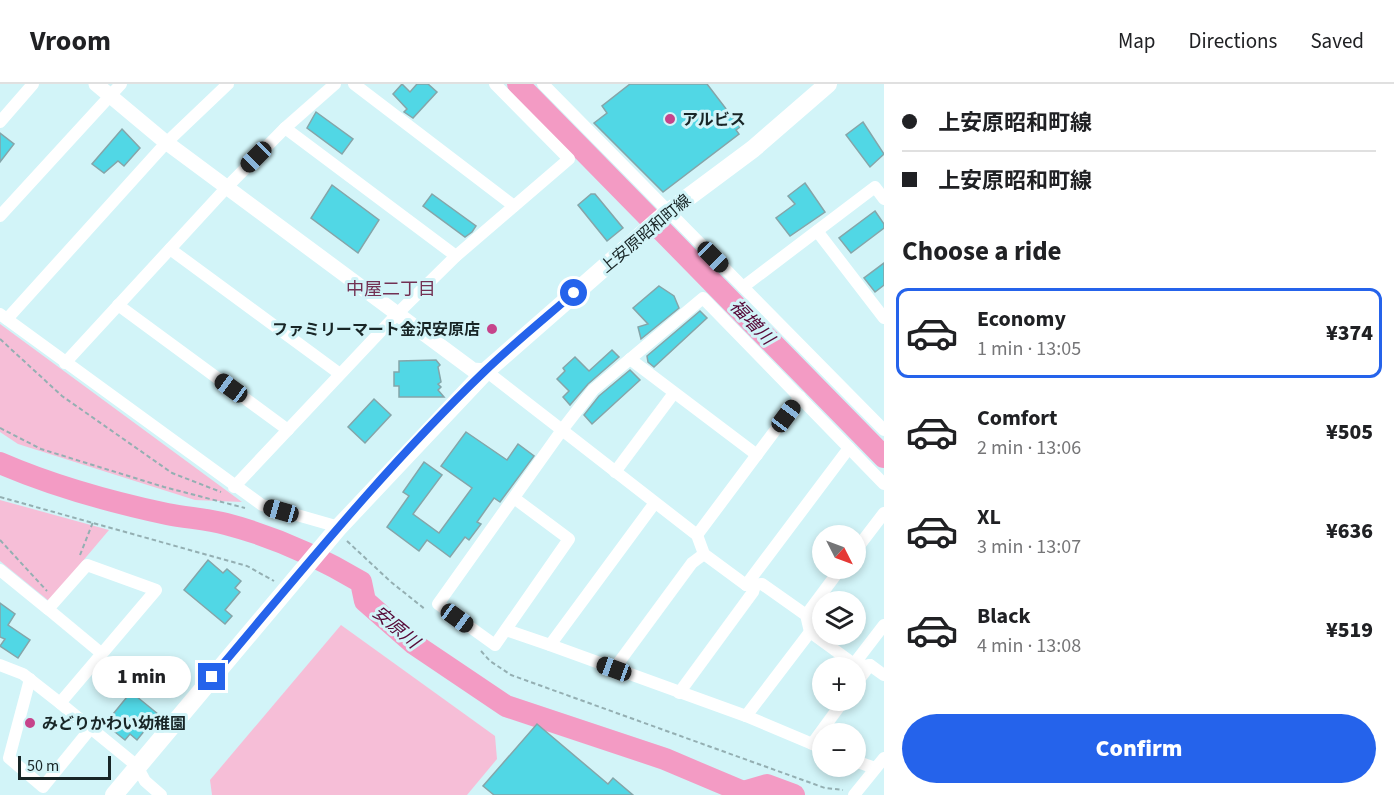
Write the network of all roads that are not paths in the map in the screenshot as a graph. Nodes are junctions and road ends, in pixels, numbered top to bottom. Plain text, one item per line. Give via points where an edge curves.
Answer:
1 (33, 84) edge
2 (96, 84) edge
3 (121, 84) edge
4 (228, 84) edge
5 (335, 84) edge
6 (354, 84) edge
7 (495, 84) edge
8 (543, 84) edge
9 (828, 84) edge
10 (109, 96) junction
11 (0, 122) edge
12 (285, 128) junction
13 (166, 143) junction
14 (228, 186) junction
15 (884, 199) edge
16 (514, 206) junction
17 (666, 214) junction
18 (0, 216) edge
19 (817, 231) junction
20 (170, 249) junction
21 (456, 256) junction
22 (742, 287) junction
23 (118, 305) junction
24 (398, 313) junction
25 (4, 317) edge
26 (884, 318) edge
27 (630, 359) junction
28 (65, 363) junction
29 (486, 371) junction
30 (340, 374) junction
31 (674, 393) junction
32 (800, 397) junction
33 (288, 429) junction
34 (562, 430) junction
35 (884, 430) edge
36 (849, 448) junction
37 (757, 455) junction
38 (615, 472) junction
39 (884, 484) edge
40 (234, 487) junction
41 (514, 498) junction
42 (654, 504) junction
43 (884, 513) edge
44 (337, 530) junction
45 (698, 535) junction
46 (866, 537) edge
47 (704, 554) junction
48 (0, 570) edge
49 (833, 579) edge
50 (751, 585) junction
51 (48, 609) junction
52 (806, 615) junction
53 (884, 625) edge
54 (506, 630) junction
55 (810, 632) junction
56 (550, 645) junction
57 (101, 653) junction
58 (844, 657) edge
59 (859, 657) edge
60 (0, 665) edge
61 (870, 665) junction
62 (866, 666) edge
63 (614, 669) junction
64 (866, 670) edge
65 (884, 675) edge
66 (30, 679) junction
67 (679, 693) junction
68 (60, 703) junction
69 (746, 716) junction
70 (92, 728) junction
71 (812, 744) edge
72 (884, 758) edge
73 (866, 764) edge
74 (137, 766) junction
75 (875, 768) junction
76 (856, 793) edge
77 (114, 795) edge
78 (161, 795) edge

1 - 11 street
2 - 10 street
3 - 10 street
4 - 13 street
5 - 12 street
6 - 16 street
7 - 16 street via 569,159
8 - 17 street
9 - 17 main road, 上安原昭和町線 via 753,149
10 - 13 street
10 - 18 street
12 - 14 street
12 - 21 street
13 - 14 street
13 - 25 street
14 - 20 street
14 - 24 street
15 - 19 street via 875,187
16 - 21 street
17 - 22 street
17 - 29 main road, 上安原昭和町線
19 - 22 street
19 - 26 street
20 - 23 street
20 - 30 street
21 - 24 street
22 - 35 street
23 - 28 street
23 - 33 street
24 - 29 street via 473,370
24 - 30 street
25 - 28 street
27 - 31 street
27 - 32 street via 703,298
27 - 34 street via 593,390
28 - 40 street
29 - 34 street
29 - 44 main road, 上安原昭和町線
30 - 33 street
31 - 37 street
31 - 38 street
32 - 36 street
32 - 37 street
33 - 40 street
34 - 38 street
34 - 41 street
36 - 39 street
36 - 50 street
37 - 45 street
38 - 42 street
40 - 44 street via 262,506
41 - 54 street via 569,539
41 - 54 street via 438,604 495,645
42 - 45 street
42 - 56 street
43 - 46 street
44 - 74 main road, 上安原昭和町線
45 - 47 street
47 - 50 street
47 - 63 street via 692,563
48 - 51 street
49 - 52 street
50 - 52 street via 762,584
50 - 67 street via 753,592
51 - 57 street
51 - 57 street via 87,565 156,590
52 - 55 street
53 - 59 street
54 - 56 street
55 - 58 street
55 - 69 street
56 - 63 street
57 - 68 street
60 - 66 street
61 - 62 street
61 - 64 street
61 - 65 street
63 - 67 street
66 - 68 street
66 - 70 street via 9,758 43,787
67 - 69 street
68 - 70 street
69 - 71 street
70 - 74 street
72 - 75 street
73 - 75 street
74 - 77 main road, 上安原昭和町線
74 - 78 street via 145,781
75 - 76 street

